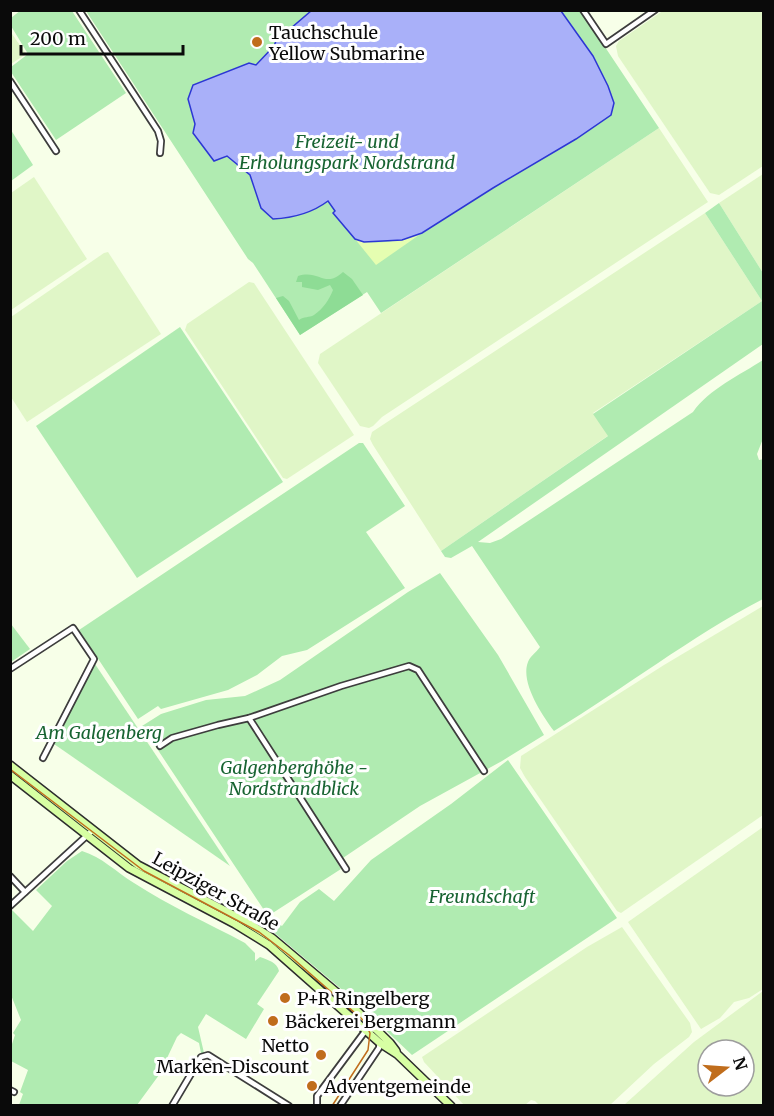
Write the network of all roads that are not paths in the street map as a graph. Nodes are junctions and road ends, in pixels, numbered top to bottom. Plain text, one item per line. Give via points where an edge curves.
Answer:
1 (80, 10) edge
2 (584, 10) edge
3 (655, 10) edge
4 (10, 81) edge
5 (56, 151) dead end
6 (160, 153) dead end
7 (10, 669) edge
8 (249, 718) junction
9 (160, 746) dead end
10 (42, 758) dead end
11 (10, 765) edge
12 (484, 771) dead end
13 (10, 775) edge
14 (91, 832) junction
15 (346, 869) dead end
16 (10, 876) edge
17 (24, 894) junction
18 (10, 907) edge
19 (366, 1030) junction
20 (379, 1031) junction
21 (380, 1043) junction
22 (397, 1053) junction
23 (174, 1105) edge
24 (289, 1106) edge
25 (317, 1106) edge
26 (340, 1106) edge
27 (450, 1106) edge

1 - 6 street via 158,131
2 - 3 street via 606,44
4 - 5 street
7 - 10 street via 73,628 94,659
8 - 9 street via 172,738
8 - 12 street via 403,666 413,667
8 - 15 street
11 - 14 main road, Leipziger Straße
13 - 14 main road, Leipziger Straße
14 - 17 street
14 - 19 main road, Leipziger Straße via 139,874 257,936
14 - 20 main road, Leipziger Straße via 153,874 273,938
16 - 17 street
17 - 18 street
19 - 20 street
19 - 21 main road, Leipziger Straße
19 - 25 street via 317,1096
20 - 21 street
20 - 22 main road, Leipziger Straße
21 - 22 main road, Leipziger Straße
21 - 26 street
22 - 27 main road, Leipziger Straße
23 - 24 street via 201,1057 208,1055

